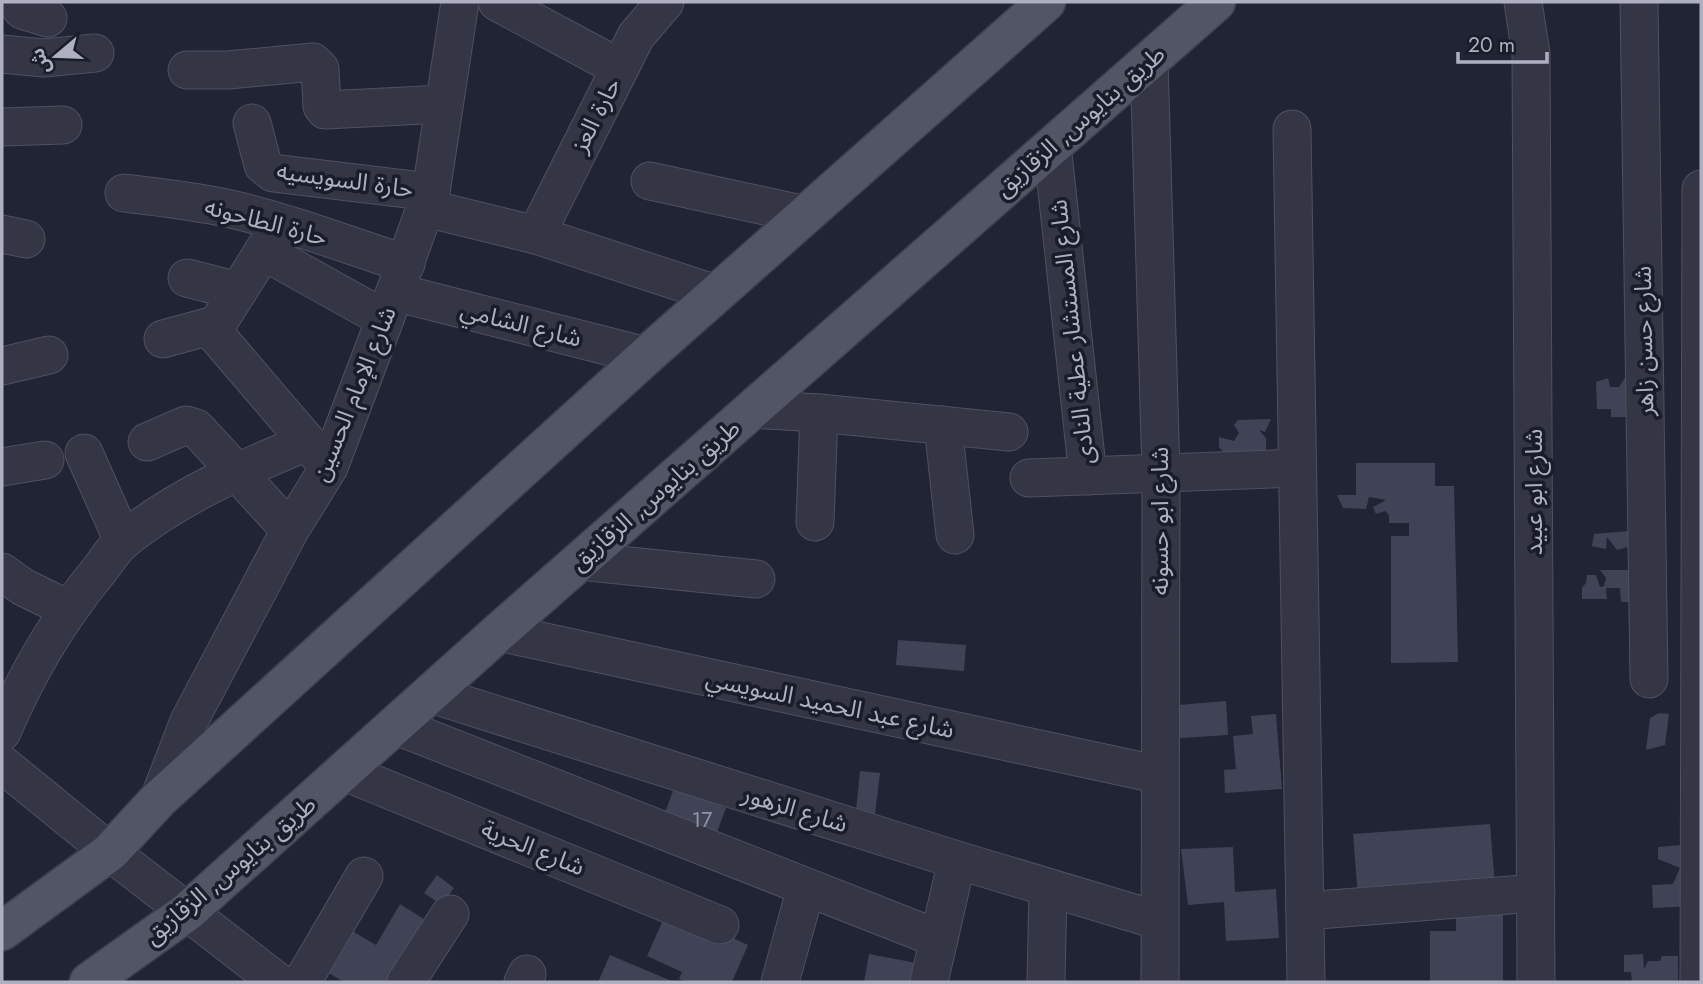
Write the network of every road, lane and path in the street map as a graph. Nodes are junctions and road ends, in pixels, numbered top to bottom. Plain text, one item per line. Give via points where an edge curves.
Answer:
1 (460, 2) edge
2 (497, 2) edge
3 (1046, 2) edge
4 (1216, 2) edge
5 (1523, 2) edge
6 (1639, 2) edge
7 (658, 4) edge
8 (95, 53) dead end
9 (2, 54) edge
10 (1149, 60) junction
11 (620, 68) junction
12 (187, 70) dead end
13 (444, 104) junction
14 (252, 123) dead end
15 (63, 125) dead end
16 (2, 127) edge
17 (1292, 129) dead end
18 (1052, 145) junction
19 (650, 181) dead end
20 (1701, 189) edge
21 (124, 194) dead end
22 (428, 200) junction
23 (806, 215) junction
24 (536, 235) junction
25 (272, 237) junction
26 (1701, 247) edge
27 (1642, 253) junction
28 (187, 278) dead end
29 (239, 291) junction
30 (396, 292) junction
31 (716, 294) junction
32 (213, 331) junction
33 (163, 339) dead end
34 (49, 355) dead end
35 (646, 356) junction
36 (2, 366) edge
37 (752, 409) junction
38 (819, 413) junction
39 (943, 425) junction
40 (1009, 432) dead end
41 (146, 442) dead end
42 (84, 453) dead end
43 (318, 455) junction
44 (45, 460) dead end
45 (2, 467) edge
46 (1297, 468) junction
47 (236, 471) junction
48 (1161, 473) junction
49 (1088, 476) junction
50 (1029, 478) dead end
51 (815, 522) dead end
52 (289, 530) junction
53 (955, 535) dead end
54 (123, 541) junction
55 (580, 561) junction
56 (2, 572) edge
57 (756, 579) dead end
58 (68, 609) junction
59 (499, 632) junction
60 (1649, 679) dead end
61 (431, 694) junction
62 (397, 726) junction
63 (2, 732) edge
64 (2, 764) edge
65 (345, 772) junction
66 (1700, 773) edge
67 (1160, 775) junction
68 (159, 799) junction
69 (110, 852) junction
70 (957, 860) junction
71 (364, 876) dead end
72 (806, 888) junction
73 (1048, 888) junction
74 (1536, 893) junction
75 (1305, 911) junction
76 (187, 912) junction
77 (450, 914) dead end
78 (1160, 921) junction
79 (720, 925) dead end
80 (2, 931) edge
81 (939, 940) junction
82 (89, 982) edge
83 (278, 982) edge
84 (302, 982) edge
85 (407, 982) edge
86 (780, 982) edge
87 (929, 982) edge
88 (1046, 982) edge
89 (1160, 982) edge
90 (1306, 982) edge
91 (1536, 982) edge
92 (1699, 982) edge

1 - 13 street, شارع الإمام الحسين
2 - 11 street
3 - 23 main road
4 - 10 main road, طريق بنايوس, الزقازيق
5 - 74 street, شارع ابو عبيد via 1531,54
6 - 27 street, شارع حسن زاهر
7 - 11 street, حارة العز
8 - 9 street via 44,58
10 - 18 main road, طريق بنايوس, الزقازيق
10 - 48 street, شارع ابو حسونه
11 - 24 street, حارة العز
12 - 13 street via 313,62 320,69 325,110
13 - 22 street, شارع الإمام الحسين
14 - 22 street, حارة السويسيه via 263,165 273,173
15 - 16 street
17 - 46 street
18 - 37 main road, طريق بنايوس, الزقازيق
18 - 49 street, شارع المستشار عطية النادى
19 - 23 street
20 - 26 street
21 - 25 street, حارة الطاحونه via 203,204
22 - 24 street, حارة السويسيه
22 - 30 street, شارع الإمام الحسين
23 - 31 main road
24 - 31 street, حارة السويسيه
25 - 29 street
25 - 30 street, حارة الطاحونه
25 - 30 street
26 - 27 street
26 - 66 street
27 - 60 street, شارع حسن زاهر
28 - 29 street
29 - 32 street
30 - 35 street, شارع الشامي
30 - 43 street, شارع الإمام الحسين
31 - 35 main road
32 - 33 street via 206,327
32 - 43 street
34 - 36 street
35 - 68 main road
37 - 38 street
37 - 55 main road, طريق بنايوس, الزقازيق
38 - 39 street
38 - 51 street
39 - 40 street
39 - 53 street
41 - 47 street via 191,425
42 - 54 street
43 - 47 street
43 - 52 street, شارع الإمام الحسين
44 - 45 street
46 - 48 street
46 - 75 street
47 - 52 street
47 - 54 street
48 - 49 street
48 - 67 street, شارع ابو حسونه
49 - 50 street
52 - 68 street, شارع الإمام الحسين via 189,721
54 - 58 street
55 - 57 street
55 - 59 main road, طريق بنايوس, الزقازيق
56 - 58 street
58 - 63 street via 23,684
59 - 61 main road, طريق بنايوس, الزقازيق
59 - 67 street, شارع عبد الحميد السويسي
61 - 62 main road, طريق بنايوس, الزقازيق
61 - 70 street, شارع الزهور
62 - 65 main road, طريق بنايوس, الزقازيق
62 - 72 street
64 - 69 street
65 - 76 main road, طريق بنايوس, الزقازيق
65 - 79 street, شارع الحرية
66 - 92 street
67 - 78 street, شارع ابو حسونه
68 - 69 main road
69 - 76 street
69 - 80 main road
70 - 73 street, شارع الزهور
70 - 81 street
71 - 84 street
72 - 81 street
72 - 86 street
73 - 78 street, شارع الزهور
73 - 88 street
74 - 75 street
74 - 91 street, شارع ابو عبيد
75 - 90 street
76 - 82 main road, طريق بنايوس, الزقازيق
76 - 83 street
77 - 85 street
78 - 89 street, شارع ابو حسونه
81 - 87 street

